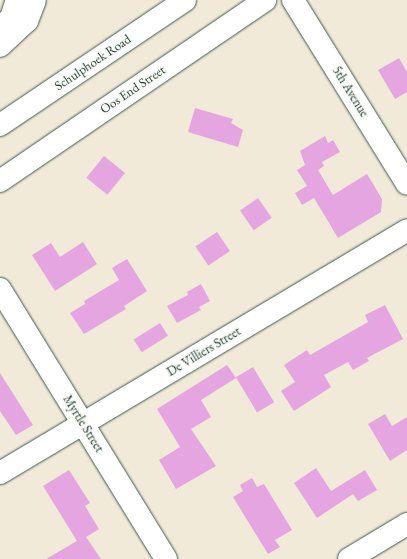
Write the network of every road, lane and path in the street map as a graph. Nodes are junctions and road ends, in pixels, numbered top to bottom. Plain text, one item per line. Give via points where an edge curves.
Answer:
1 (17, 0) edge
2 (35, 0) edge
3 (185, 0) edge
4 (265, 0) edge
5 (294, 0) edge
6 (0, 27) edge
7 (0, 46) edge
8 (0, 124) edge
9 (0, 181) edge
10 (407, 184) edge
11 (407, 230) edge
12 (0, 289) edge
13 (83, 425) junction
14 (0, 473) edge
15 (407, 524) edge
16 (166, 559) edge
17 (349, 559) edge

1 - 6 street via 11,18
2 - 7 street via 22,26
3 - 8 street, Schulphoek Road
4 - 9 street, Oos End Street
5 - 10 street, 5th Avenue
11 - 13 street, De Villiers Street
12 - 13 street, Myrtle Street
13 - 14 street, De Villiers Street
13 - 16 street, Myrtle Street
15 - 17 street

